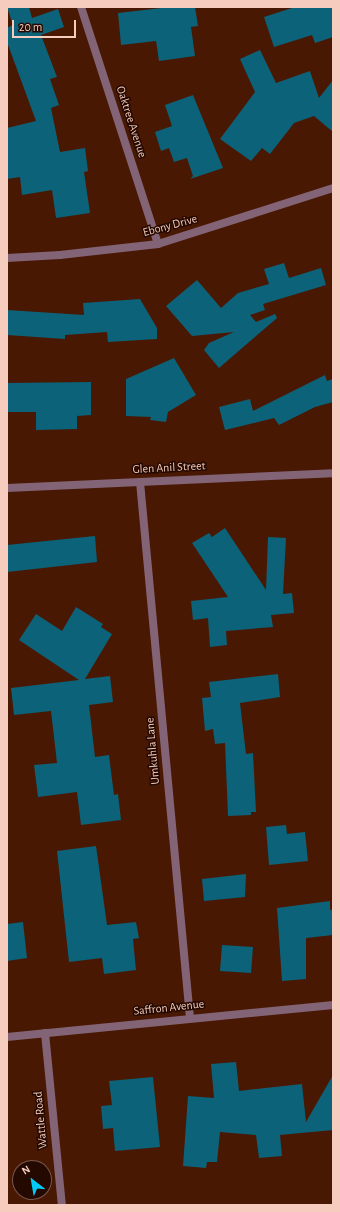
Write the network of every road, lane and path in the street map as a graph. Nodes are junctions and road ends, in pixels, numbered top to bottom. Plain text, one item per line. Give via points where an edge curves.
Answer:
1 (81, 7) edge
2 (333, 188) edge
3 (158, 244) junction
4 (7, 258) edge
5 (333, 473) edge
6 (140, 482) junction
7 (7, 488) edge
8 (333, 1005) edge
9 (190, 1018) junction
10 (44, 1033) junction
11 (7, 1037) edge
12 (62, 1205) edge

1 - 3 street, Oaktree Avenue
2 - 3 street, Ebony Drive
3 - 4 street, Ebony Drive
5 - 6 street, Glen Anil Street
6 - 7 street, Glen Anil Street
6 - 9 street, Umkuhla Lane
8 - 9 street, Saffron Avenue
9 - 10 street, Saffron Avenue
10 - 11 street, Saffron Avenue
10 - 12 street, Wattle Road

